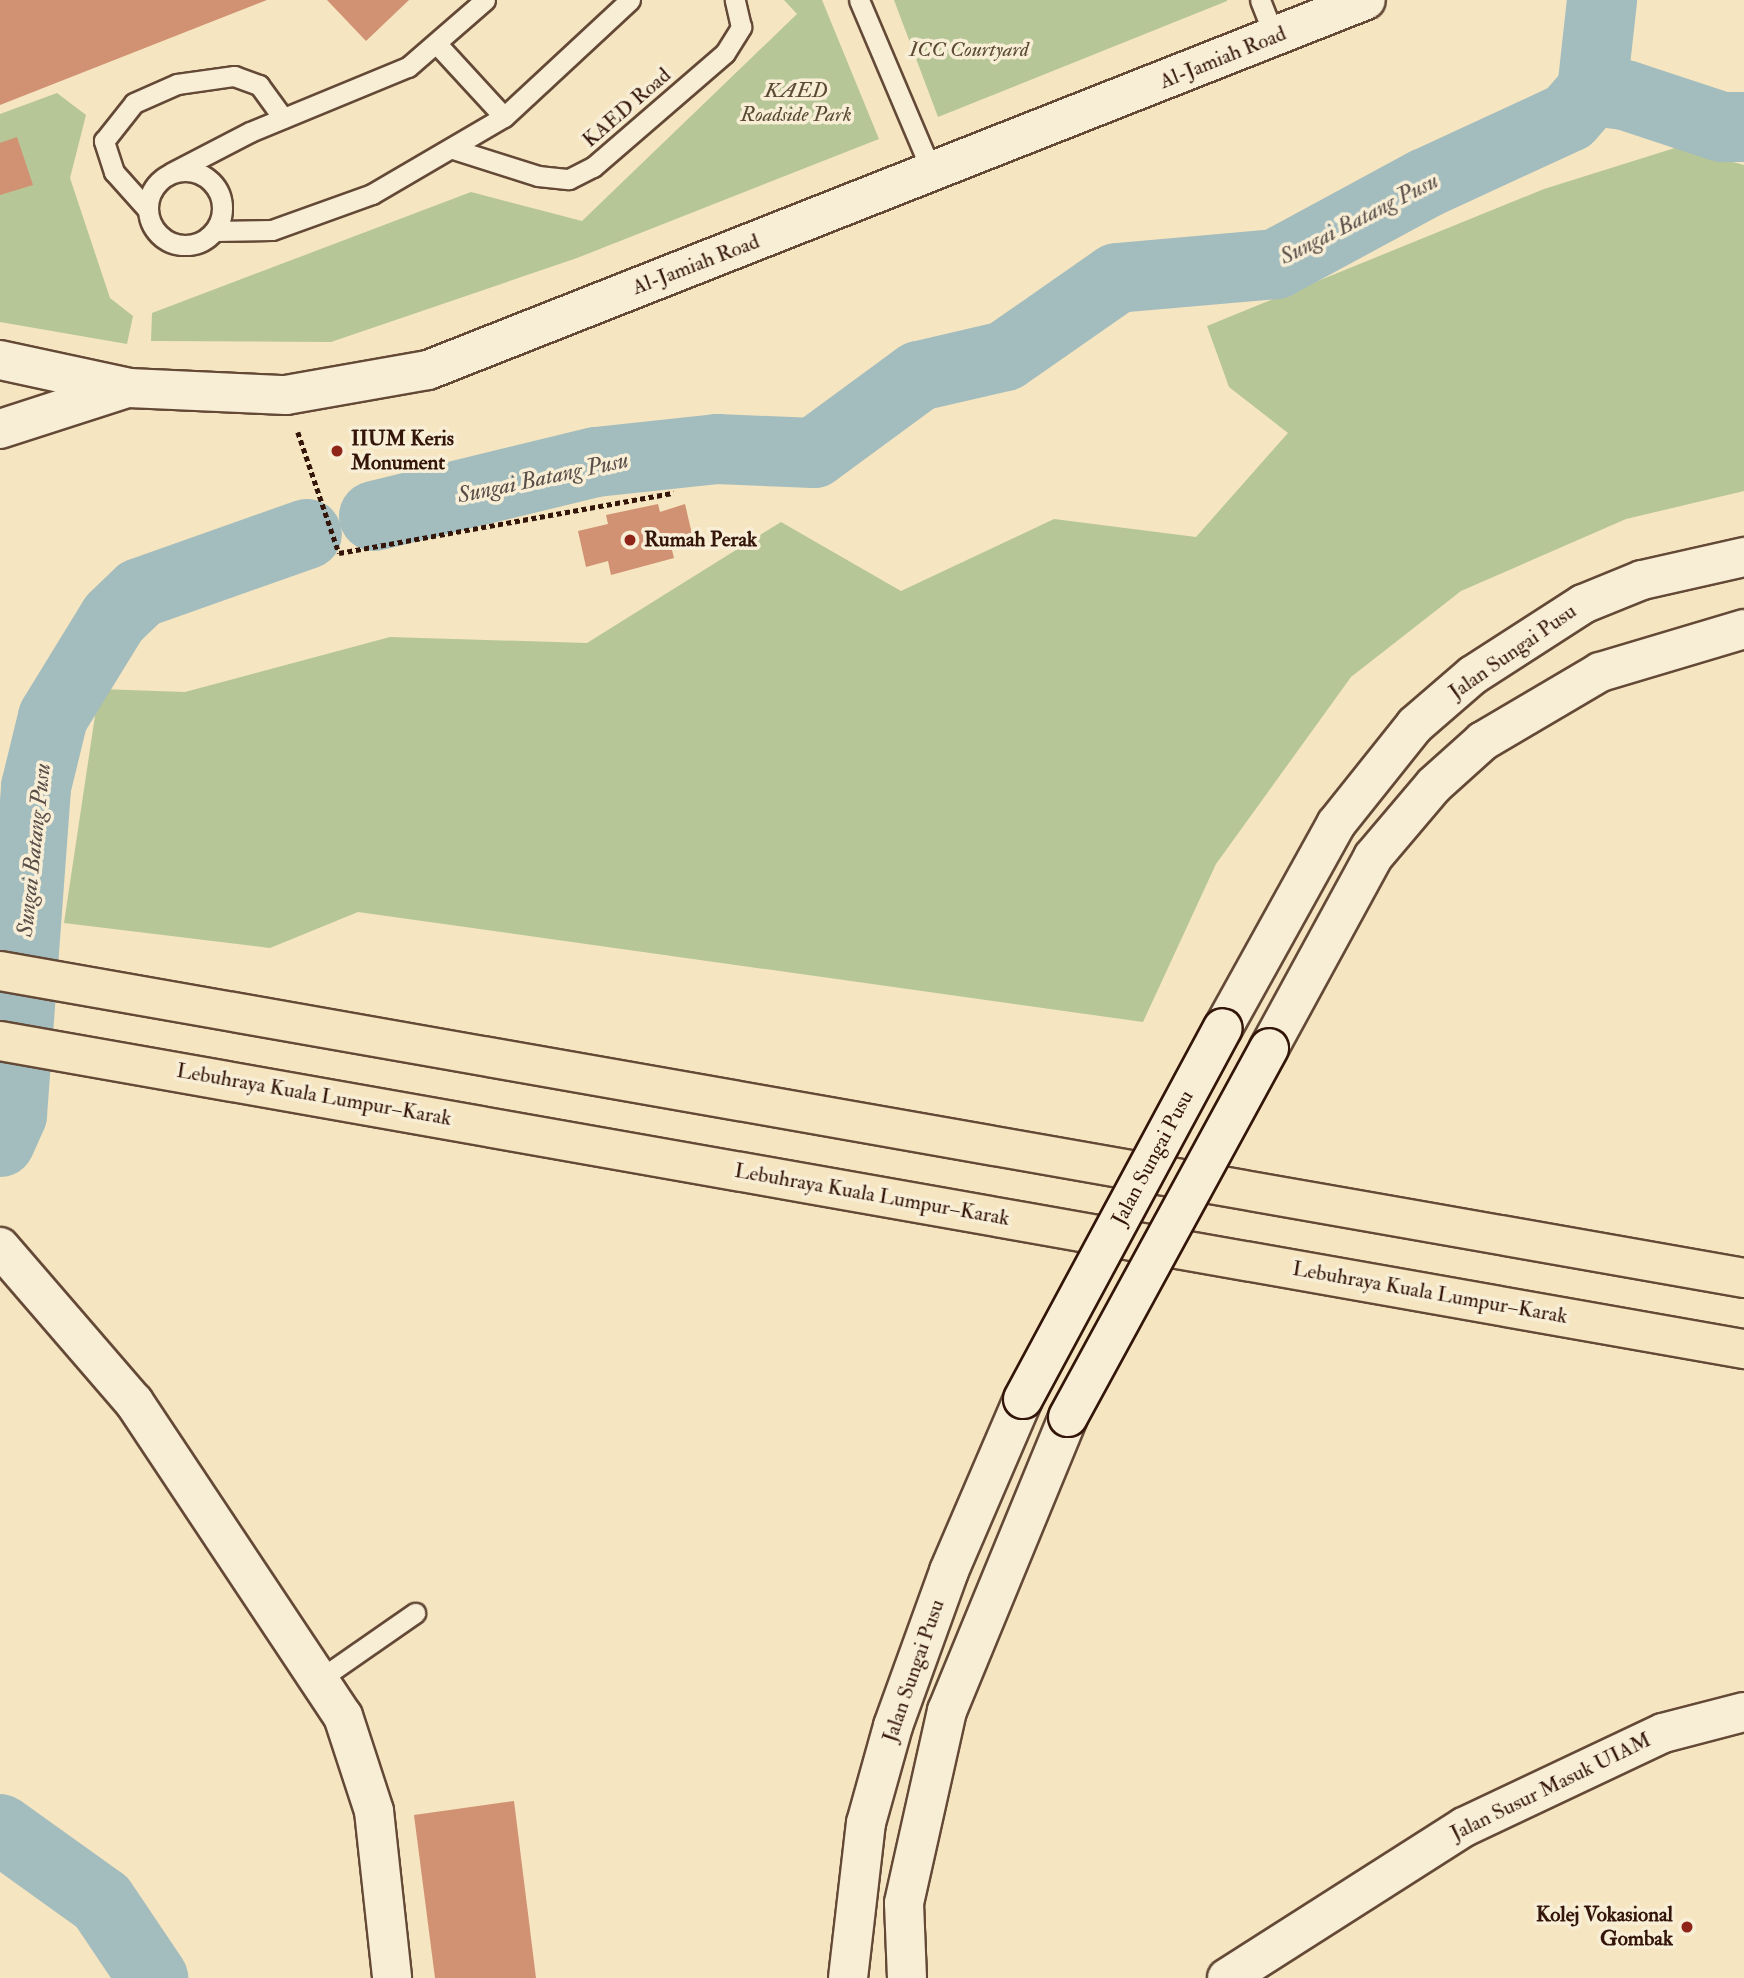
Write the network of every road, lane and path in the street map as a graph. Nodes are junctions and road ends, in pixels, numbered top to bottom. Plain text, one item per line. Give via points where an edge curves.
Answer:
1 (485, 0) edge
2 (630, 0) edge
3 (735, 0) edge
4 (859, 0) edge
5 (1259, 0) edge
6 (1366, 0) edge
7 (1275, 38) junction
8 (436, 43) junction
9 (503, 117) junction
10 (283, 118) junction
11 (453, 149) junction
12 (171, 173) junction
13 (932, 173) junction
14 (148, 210) junction
15 (215, 231) junction
16 (0, 360) edge
17 (129, 387) junction
18 (286, 395) junction
19 (0, 429) edge
20 (674, 493) dead end
21 (1744, 557) edge
22 (1744, 629) edge
23 (0, 971) edge
24 (0, 1041) edge
25 (0, 1247) edge
26 (1744, 1278) edge
27 (1744, 1349) edge
28 (415, 1613) dead end
29 (320, 1679) junction
30 (1744, 1712) edge
31 (1229, 1977) edge
32 (392, 1978) edge
33 (848, 1978) edge
34 (906, 1978) edge

1 - 8 lane
2 - 9 lane
3 - 11 lane, KAED Road via 741,27 725,52 593,167 569,180 538,176
4 - 13 lane
5 - 7 lane
6 - 7 main road, Al-Jamiah Road
7 - 13 main road, Al-Jamiah Road
8 - 9 lane
8 - 10 lane via 408,66
9 - 11 lane
10 - 12 lane
10 - 14 lane via 259,85 234,76 177,84 134,103 104,141 114,172
11 - 15 lane via 372,194 272,230
12 - 14 lane via 153,188
12 - 15 lane via 195,172 215,185 223,208
13 - 18 main road, Al-Jamiah Road via 440,366
14 - 15 lane via 155,231 174,244 197,244
16 - 17 main road, Al-Jamiah Road
17 - 18 main road, Al-Jamiah Road
17 - 19 main road
18 - 20 path via 339,553
21 - 33 main road, Jalan Sungai Pusu, bridge via 1642,580 1583,604 1473,675 1415,725 1336,824 1023,1399 948,1571 893,1726 866,1823
22 - 34 main road, Jalan Sungai Pusu, bridge via 1600,672 1483,741 1373,857 1068,1417 947,1711 904,1903
23 - 26 highway
24 - 27 highway, Lebuhraya Kuala Lumpur–Karak
25 - 29 main road via 134,1402
28 - 29 lane
29 - 32 main road via 343,1716 374,1811
30 - 31 main road, Jalan Susur Masuk UIAM via 1663,1733 1464,1827

